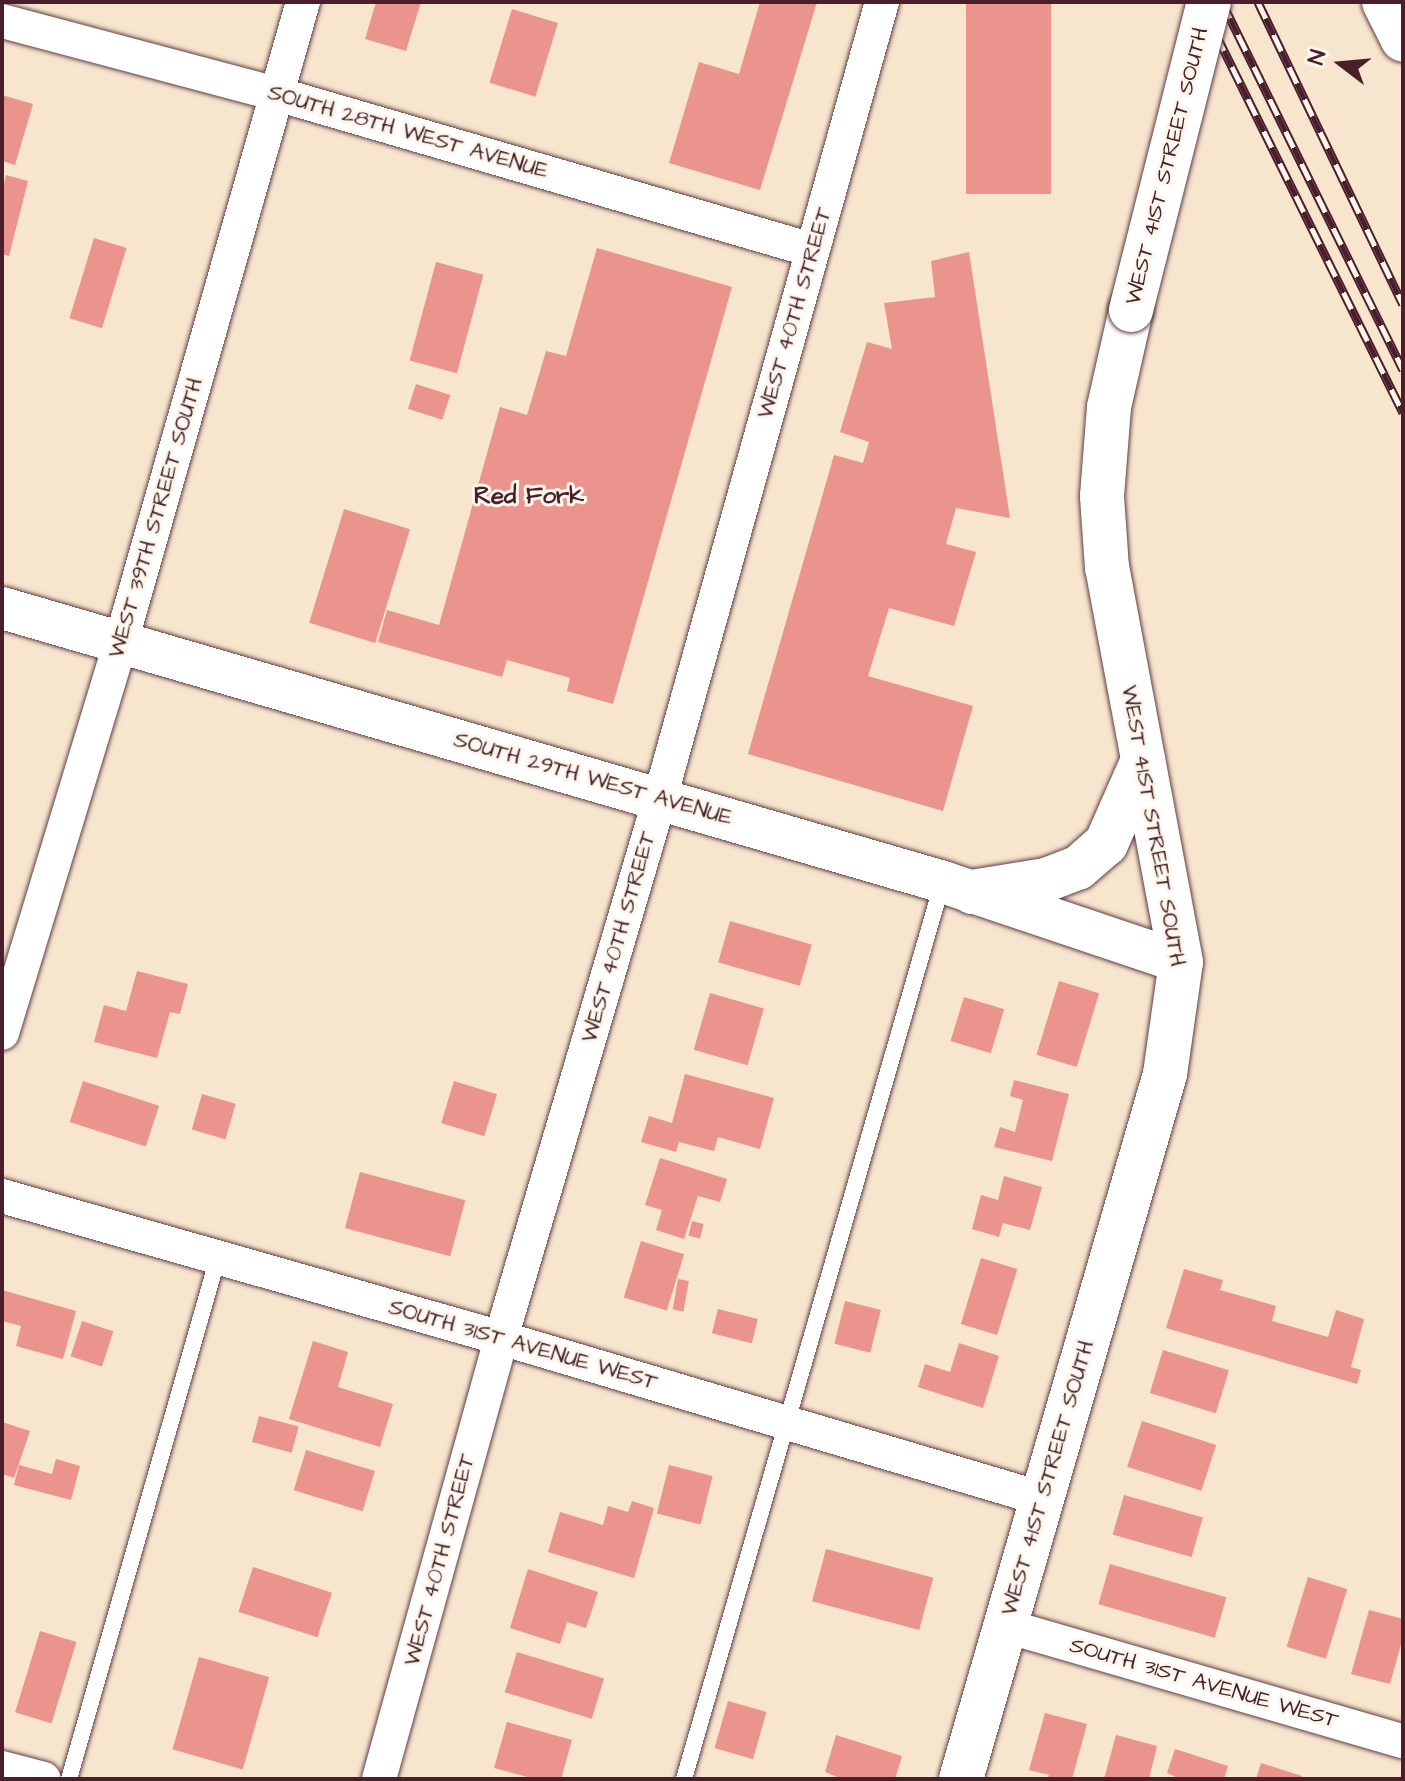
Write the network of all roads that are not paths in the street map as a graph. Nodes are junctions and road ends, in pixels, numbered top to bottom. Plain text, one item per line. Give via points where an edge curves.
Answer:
1 (303, 2) edge
2 (882, 2) edge
3 (1209, 2) edge
4 (1384, 2) edge
5 (2, 21) edge
6 (1403, 40) edge
7 (277, 94) junction
8 (812, 250) junction
9 (2, 608) edge
10 (121, 642) junction
11 (1143, 760) junction
12 (660, 798) junction
13 (957, 887) junction
14 (1181, 962) junction
15 (2, 1033) edge
16 (2, 1196) edge
17 (218, 1257) junction
18 (501, 1338) junction
19 (784, 1423) junction
20 (1043, 1499) junction
21 (1006, 1626) junction
22 (1403, 1741) edge
23 (2, 1768) edge
24 (44, 1779) edge
25 (69, 1779) edge
26 (379, 1779) edge
27 (684, 1779) edge
28 (961, 1779) edge

1 - 7 street, WEST 39TH STREET SOUTH
2 - 8 street, WEST 40TH STREET
3 - 11 main road, WEST 41ST STREET SOUTH, bridge via 1109,407 1102,496 1107,568
4 - 6 main road
5 - 7 street, SOUTH 28TH WEST AVENUE
7 - 8 street, SOUTH 28TH WEST AVENUE
7 - 10 street, WEST 39TH STREET SOUTH
8 - 12 street, WEST 40TH STREET
9 - 10 street, SOUTH 29TH WEST AVENUE
10 - 12 street, SOUTH 29TH WEST AVENUE
10 - 15 street, WEST 39TH STREET SOUTH
11 - 13 main road via 1106,844 1078,868 1046,880
11 - 14 main road, WEST 41ST STREET SOUTH
12 - 13 street, SOUTH 29TH WEST AVENUE
12 - 18 street, WEST 40TH STREET
13 - 14 street, SOUTH 29TH WEST AVENUE
13 - 19 lane
14 - 20 main road, WEST 41ST STREET SOUTH via 1165,1074
16 - 17 street, SOUTH 31ST AVENUE WEST
17 - 18 street, SOUTH 31ST AVENUE WEST
17 - 25 lane
18 - 19 street, SOUTH 31ST AVENUE WEST
18 - 26 street, WEST 40TH STREET
19 - 20 street, SOUTH 31ST AVENUE WEST
19 - 27 lane
20 - 21 main road, WEST 41ST STREET SOUTH
21 - 22 street, SOUTH 31ST AVENUE WEST
21 - 28 main road, WEST 41ST STREET SOUTH
23 - 24 street

